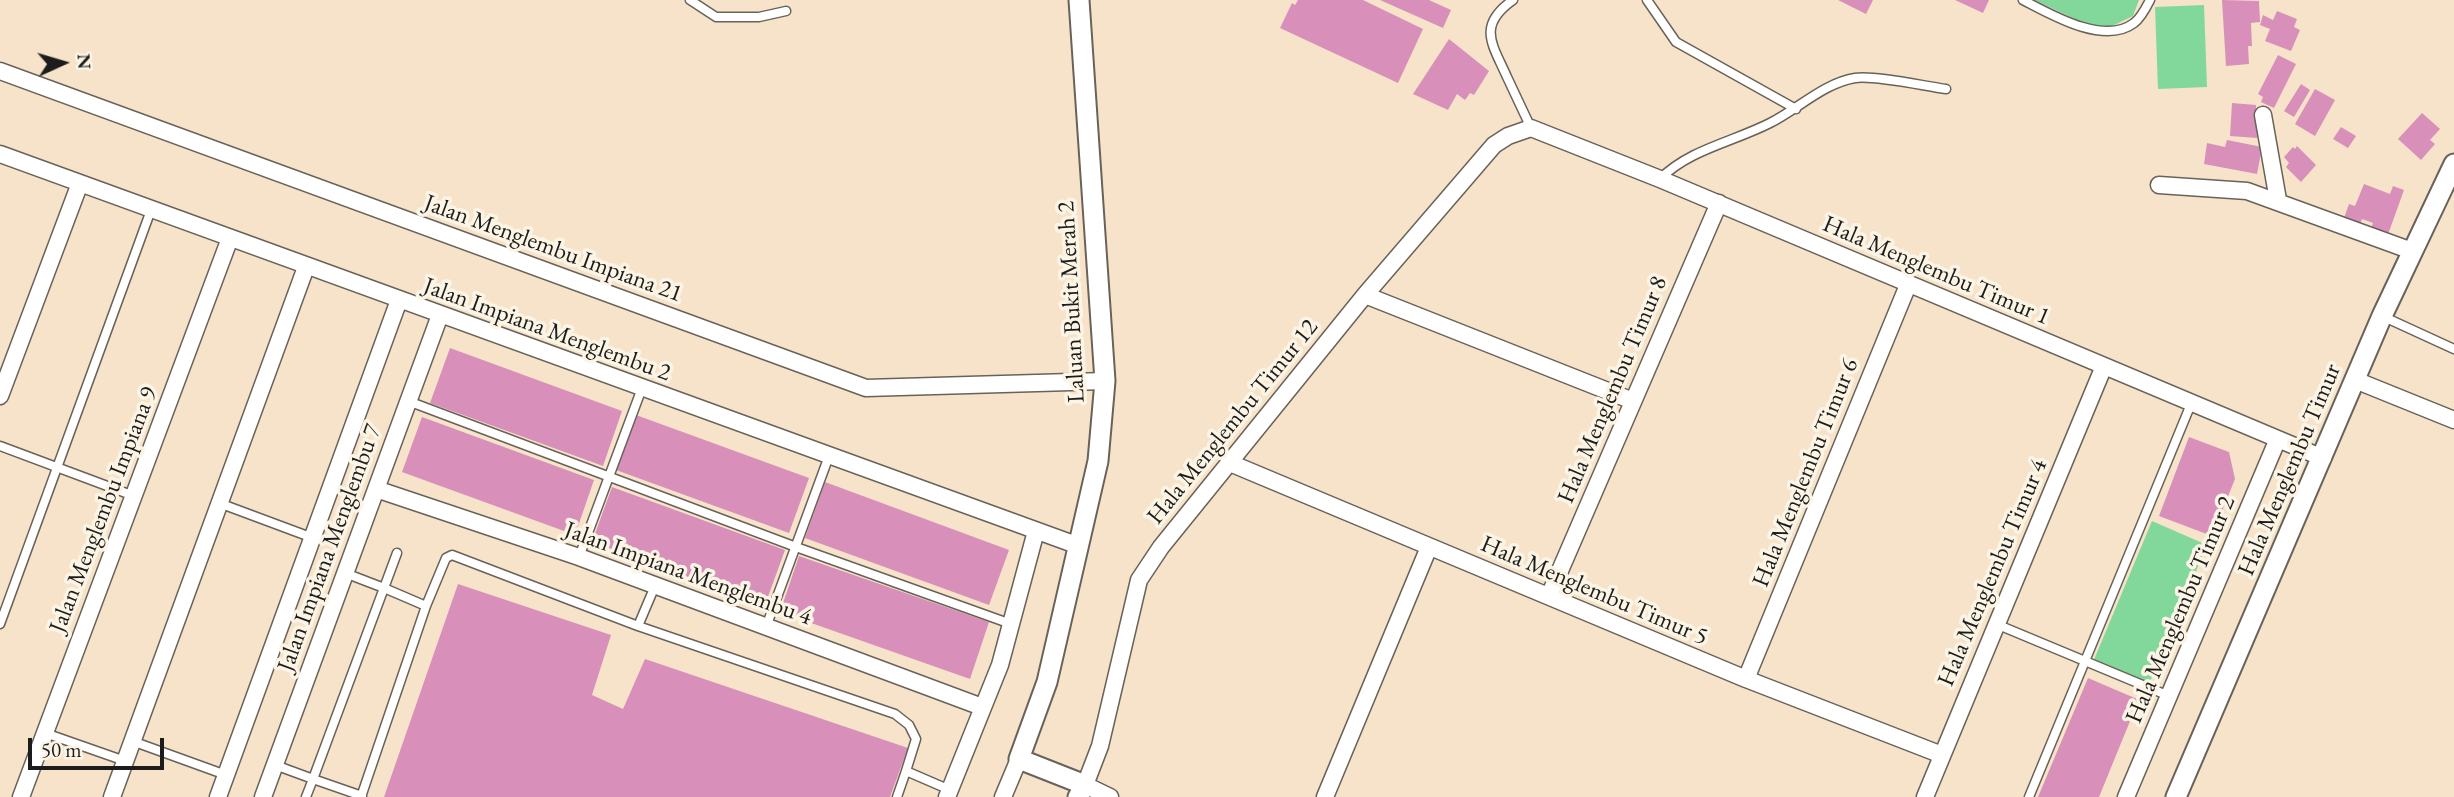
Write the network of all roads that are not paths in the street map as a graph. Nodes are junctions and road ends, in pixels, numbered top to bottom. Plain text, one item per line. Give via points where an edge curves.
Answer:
1 (690, 0) edge
2 (1079, 0) edge
3 (1513, 0) edge
4 (1647, 0) edge
5 (2023, 0) edge
6 (2150, 0) edge
7 (786, 11) dead end
8 (0, 71) edge
9 (1946, 89) dead end
10 (1796, 109) junction
11 (2263, 115) dead end
12 (1531, 128) junction
13 (1, 157) edge
14 (2454, 164) edge
15 (1660, 179) junction
16 (80, 183) junction
17 (2158, 185) dead end
18 (2278, 200) junction
19 (1718, 203) junction
20 (151, 209) junction
21 (230, 239) junction
22 (2412, 251) junction
23 (306, 267) junction
24 (1908, 285) junction
25 (1364, 295) junction
26 (399, 300) junction
27 (440, 315) junction
28 (2382, 316) junction
29 (2454, 349) edge
30 (2104, 366) junction
31 (2355, 380) junction
32 (1105, 381) junction
33 (642, 388) junction
34 (0, 396) edge
35 (408, 401) junction
36 (1633, 401) junction
37 (2192, 404) junction
38 (2454, 420) edge
39 (2277, 440) junction
40 (0, 446) edge
41 (830, 456) junction
42 (2323, 458) junction
43 (1230, 463) junction
44 (57, 468) junction
45 (608, 478) junction
46 (376, 489) junction
47 (134, 496) junction
48 (219, 503) junction
49 (1037, 531) junction
50 (313, 538) junction
51 (1079, 546) junction
52 (796, 547) junction
53 (1429, 547) junction
54 (397, 553) dead end
55 (579, 557) junction
56 (345, 573) junction
57 (655, 586) junction
58 (384, 588) junction
59 (1549, 596) junction
60 (426, 606) junction
61 (0, 624) edge
62 (1011, 624) junction
63 (1996, 624) junction
64 (638, 626) junction
65 (766, 627) junction
66 (2085, 661) junction
67 (1746, 679) junction
68 (2169, 696) junction
69 (982, 707) junction
70 (45, 733) junction
71 (132, 741) junction
72 (1942, 755) junction
73 (1019, 759) junction
74 (125, 761) junction
75 (275, 765) junction
76 (906, 771) junction
77 (226, 775) junction
78 (313, 779) junction
79 (1082, 791) edge
80 (948, 794) edge
81 (361, 796) edge
82 (21, 797) edge
83 (112, 797) edge
84 (218, 797) edge
85 (263, 797) edge
86 (306, 797) edge
87 (897, 797) edge
88 (1003, 797) edge
89 (1110, 797) edge
90 (1325, 797) edge
91 (1925, 797) edge
92 (2029, 797) edge
93 (2126, 797) edge
94 (2176, 797) edge

1 - 7 lane via 716,17 759,17
2 - 32 street, Laluan Bukit Merah 2
3 - 12 lane via 1492,25 1490,45
4 - 10 lane via 1676,42
5 - 6 lane via 2059,19 2109,31 2134,24
8 - 32 street, Jalan Menglembu Impiana 21 via 866,388
9 - 10 lane via 1859,77 1839,81
10 - 15 lane via 1673,166
11 - 18 street
12 - 15 street, Hala Menglembu Timur 1
12 - 25 street, Hala Menglembu Timur 12 via 1494,145
13 - 16 street, Jalan Impiana Menglembu 2
14 - 22 street, Hala Menglembu Timur
15 - 19 street, Hala Menglembu Timur 1
16 - 20 street, Jalan Impiana Menglembu 2
16 - 34 street
17 - 18 street via 2247,191
18 - 22 street
19 - 24 street, Hala Menglembu Timur 1
19 - 36 street, Hala Menglembu Timur 8
20 - 21 street, Jalan Impiana Menglembu 2
20 - 44 lane
21 - 23 street, Jalan Impiana Menglembu 2
21 - 47 street, Jalan Menglembu Impiana 9
22 - 28 street, Hala Menglembu Timur
23 - 26 street, Jalan Impiana Menglembu 2
23 - 48 street
24 - 30 street, Hala Menglembu Timur 1
24 - 67 street, Hala Menglembu Timur 6
25 - 36 street
25 - 43 street, Hala Menglembu Timur 12
26 - 27 street, Jalan Impiana Menglembu 2
26 - 50 street
27 - 33 street, Jalan Impiana Menglembu 2
27 - 35 street, Jalan Impiana Menglembu 7
28 - 29 lane
28 - 31 street, Hala Menglembu Timur
30 - 37 street, Hala Menglembu Timur 1
30 - 63 street, Hala Menglembu Timur 4
31 - 38 street
31 - 42 street, Hala Menglembu Timur
32 - 51 street, Laluan Bukit Merah 2 via 1098,461
33 - 41 street, Jalan Impiana Menglembu 2
33 - 45 lane
35 - 45 lane
35 - 46 street, Jalan Impiana Menglembu 7
36 - 59 street, Hala Menglembu Timur 8
37 - 39 street, Hala Menglembu Timur 1
37 - 66 lane
39 - 42 street, Hala Menglembu Timur 1
39 - 68 street, Hala Menglembu Timur 2
40 - 44 lane
41 - 49 street, Jalan Impiana Menglembu 2
41 - 52 lane
42 - 94 street, Hala Menglembu Timur
43 - 53 street, Hala Menglembu Timur 5
43 - 79 street, Hala Menglembu Timur 12 via 1139,580 1100,746
44 - 47 lane
44 - 61 lane
45 - 52 lane
45 - 55 lane
46 - 55 street, Jalan Impiana Menglembu 4
46 - 56 street, Jalan Impiana Menglembu 7
47 - 70 street, Jalan Menglembu Impiana 9
48 - 50 lane
48 - 71 street
49 - 51 street, Jalan Impiana Menglembu 2
49 - 62 street
50 - 77 street
51 - 73 street, Laluan Bukit Merah 2 via 1047,682
52 - 62 lane
52 - 65 lane
53 - 59 street, Hala Menglembu Timur 5
53 - 90 street
54 - 58 lane
55 - 57 street, Jalan Impiana Menglembu 4
56 - 58 lane
56 - 75 street, Jalan Impiana Menglembu 7
57 - 64 lane
57 - 65 street, Jalan Impiana Menglembu 4
58 - 60 lane
58 - 78 lane
59 - 67 street, Hala Menglembu Timur 5
60 - 64 lane via 446,558 452,555
60 - 81 lane
62 - 69 street
63 - 66 lane
63 - 72 street, Hala Menglembu Timur 4
64 - 76 lane via 895,714 909,725 916,739
65 - 69 street, Jalan Impiana Menglembu 4
66 - 68 lane
66 - 92 lane
67 - 72 street, Hala Menglembu Timur 5
68 - 93 street, Hala Menglembu Timur 2
69 - 80 street
70 - 74 lane
70 - 82 street, Jalan Menglembu Impiana 9
71 - 74 street
71 - 77 lane
72 - 91 street, Hala Menglembu Timur 4
73 - 79 street
73 - 88 street
74 - 83 street
75 - 78 lane
75 - 85 street, Jalan Impiana Menglembu 7
76 - 80 lane
76 - 87 lane
77 - 84 street
78 - 81 lane
78 - 86 lane
79 - 89 street

